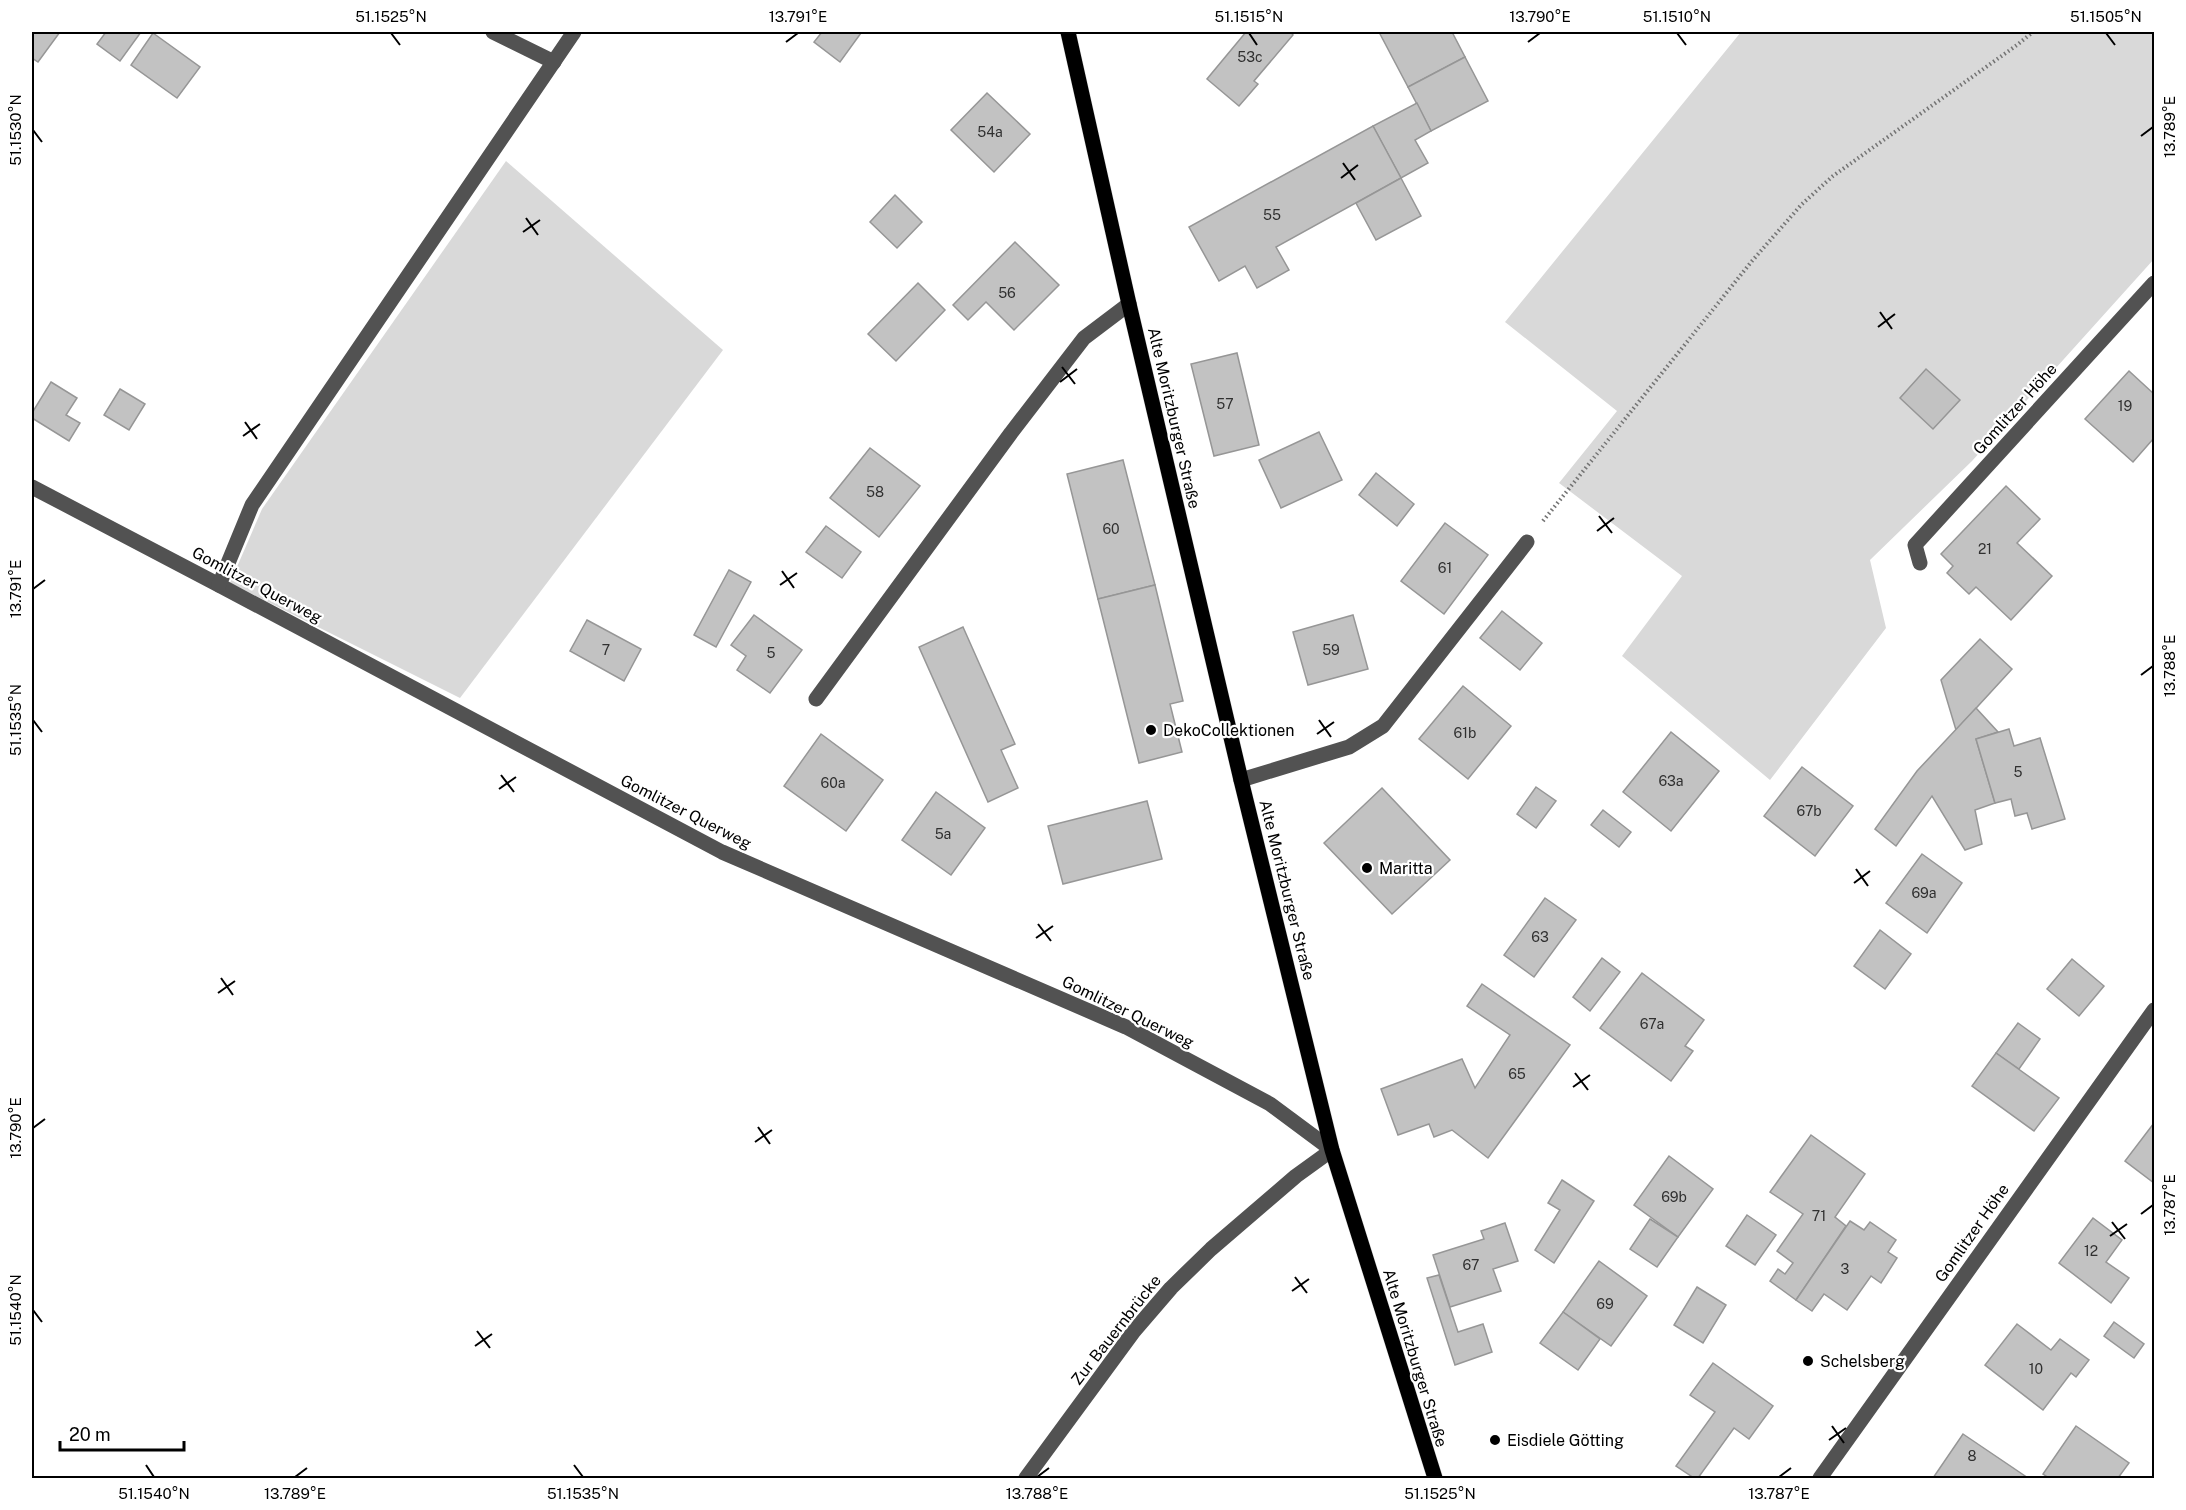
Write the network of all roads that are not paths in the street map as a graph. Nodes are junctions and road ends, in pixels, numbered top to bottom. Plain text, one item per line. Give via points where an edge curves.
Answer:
1 (493, 32) edge
2 (574, 32) edge
3 (1068, 32) edge
4 (554, 62) junction
5 (2154, 283) edge
6 (1129, 304) junction
7 (32, 487) edge
8 (1527, 542) road end
9 (1920, 563) dead end
10 (219, 585) junction
11 (816, 699) dead end
12 (1241, 780) junction
13 (2154, 1010) edge
14 (1332, 1150) junction
15 (1026, 1479) edge
16 (1435, 1479) edge
17 (1820, 1479) edge

1 - 4 street
2 - 4 street
3 - 6 main road, Alte Moritzburger Straße
4 - 10 street via 252,505
5 - 9 street, Gomlitzer Höhe via 1915,545
6 - 11 street via 1084,338
6 - 12 main road, Alte Moritzburger Straße
7 - 10 street, Gomlitzer Querweg
8 - 12 street via 1383,726 1349,747
10 - 14 street, Gomlitzer Querweg via 722,852 1126,1027 1270,1104
12 - 14 main road, Alte Moritzburger Straße
13 - 17 street, Gomlitzer Höhe
14 - 15 street, Zur Bauernbrücke via 1296,1176 1171,1288 1134,1331
14 - 16 main road, Alte Moritzburger Straße

